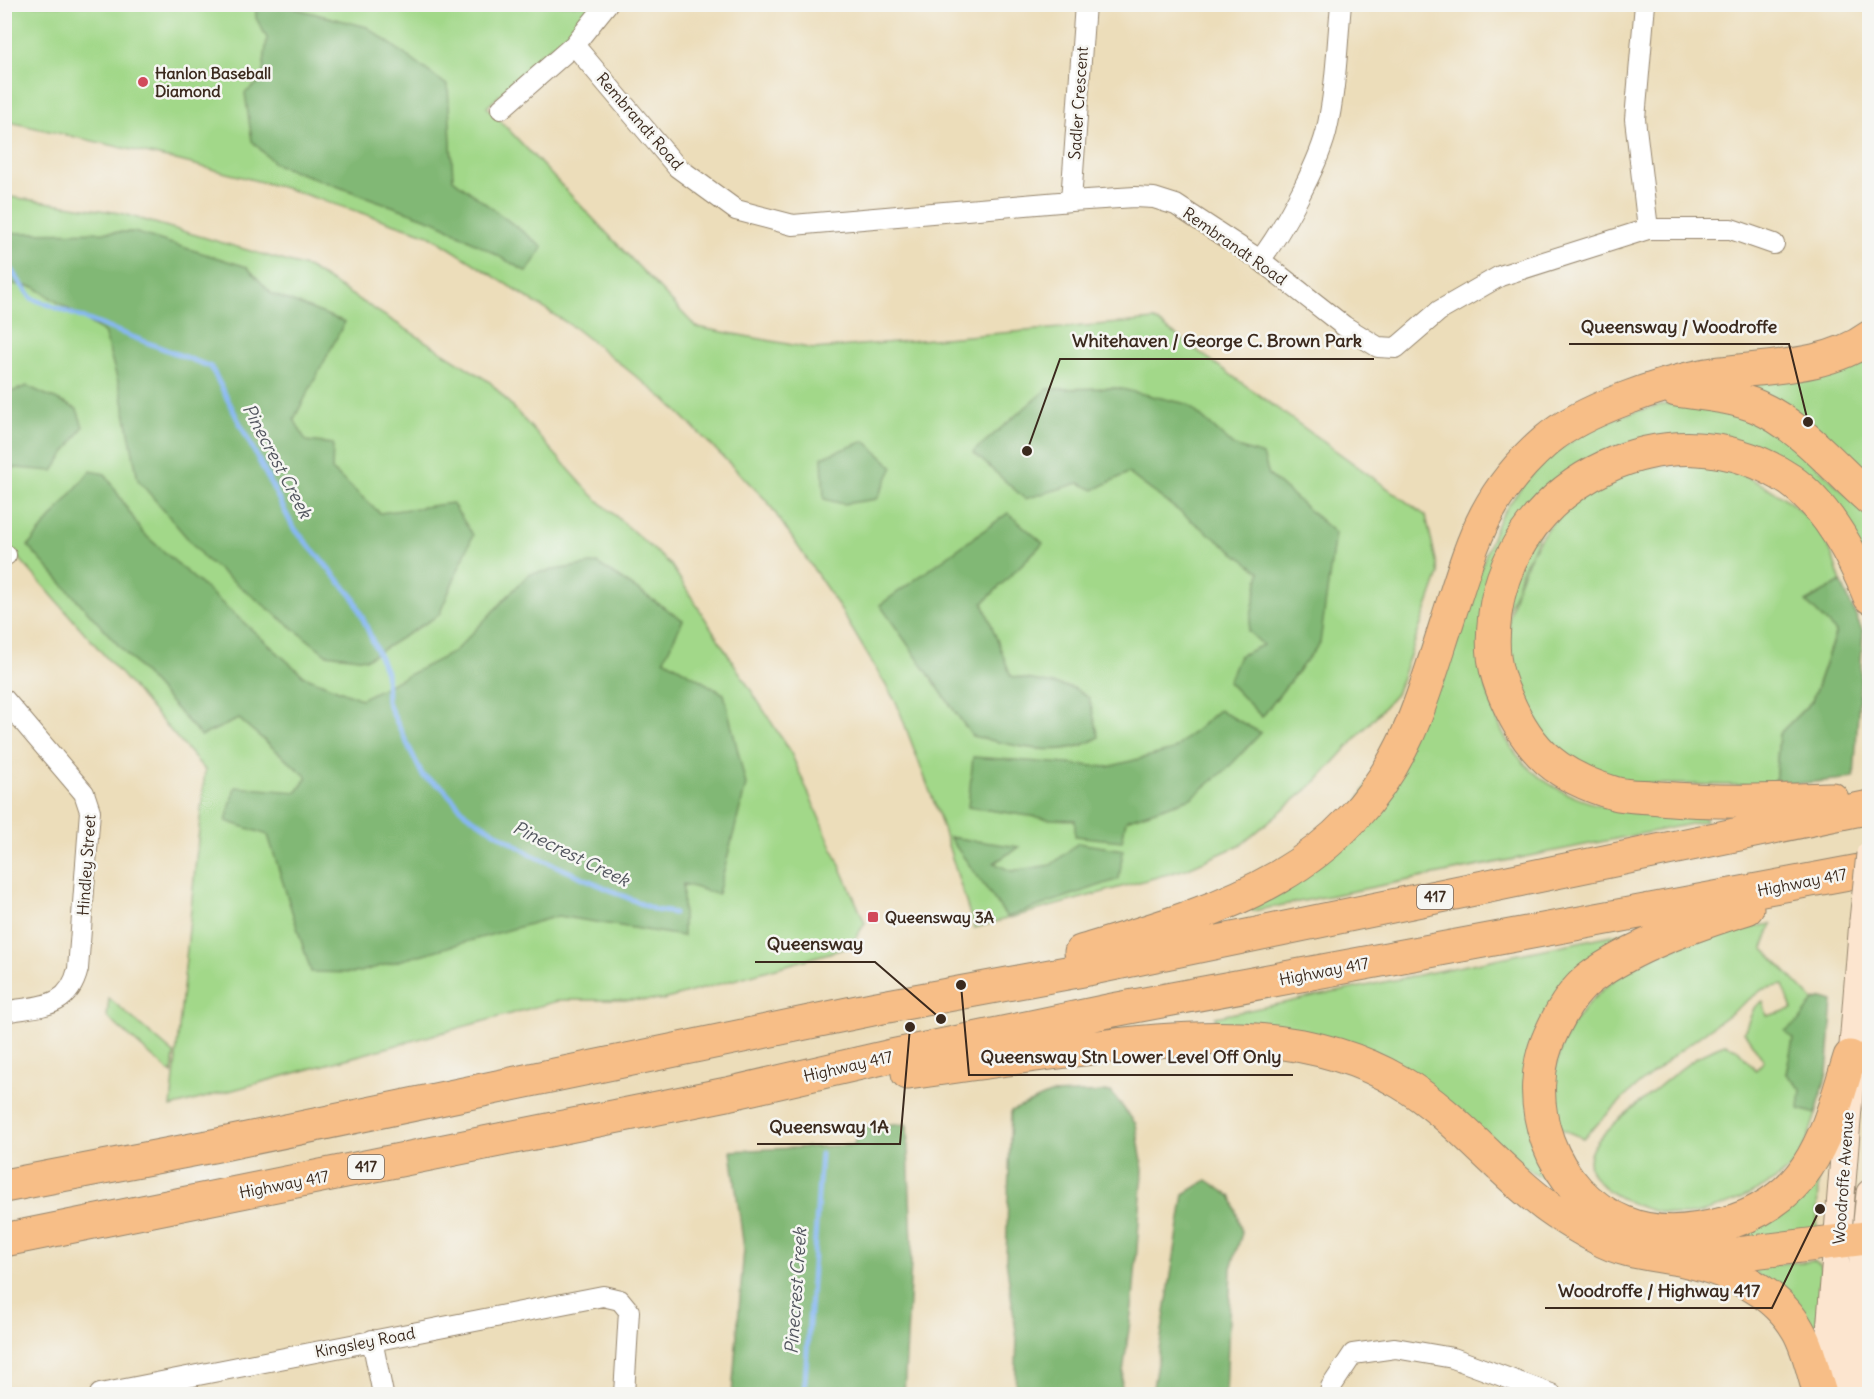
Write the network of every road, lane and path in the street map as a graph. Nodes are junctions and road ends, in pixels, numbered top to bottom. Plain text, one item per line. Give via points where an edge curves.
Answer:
1 (608, 4) edge
2 (1085, 4) edge
3 (1341, 4) edge
4 (1645, 4) edge
5 (574, 45) junction
6 (501, 109) dead end
7 (1071, 201) junction
8 (1648, 229) junction
9 (1774, 244) dead end
10 (1260, 260) junction
11 (1869, 337) edge
12 (1661, 389) junction
13 (1869, 499) edge
14 (1869, 597) edge
15 (4, 699) edge
16 (1869, 797) edge
17 (1869, 807) edge
18 (1869, 854) edge
19 (1869, 870) edge
20 (999, 984) junction
21 (4, 1012) edge
22 (1010, 1045) junction
23 (1850, 1057) junction
24 (4, 1186) edge
25 (1869, 1193) edge
26 (1853, 1239) junction
27 (4, 1240) edge
28 (1686, 1261) junction
29 (372, 1340) junction
30 (180, 1387) edge
31 (100, 1395) edge
32 (383, 1395) edge
33 (624, 1395) edge
34 (1330, 1395) edge
35 (1551, 1395) edge
36 (1820, 1395) edge
37 (1825, 1395) edge
38 (1849, 1395) edge

1 - 5 street
2 - 7 street, Sadler Crescent
3 - 10 street via 1333,95 1325,136 1298,197
4 - 8 street via 1635,119
5 - 6 street
5 - 7 street, Rembrandt Road via 677,167 736,210 793,225
7 - 10 street, Rembrandt Road via 1154,198 1176,205
8 - 9 street, Rembrandt Road via 1731,229
8 - 10 street, Rembrandt Road via 1500,276 1439,311 1396,348 1378,348 1344,326
11 - 12 highway via 1855,347 1804,362 1705,375
12 - 13 highway via 1717,395 1773,414
12 - 20 highway via 1620,400 1550,437 1515,472 1490,506 1472,542 1408,734 1377,789 1334,839 1274,882 1225,904 1071,955
14 - 16 highway via 1857,566 1829,520 1790,481 1758,462 1734,454 1674,449 1632,456 1599,469 1562,492 1533,523 1510,558 1498,597 1492,638 1496,675 1515,719 1528,742 1563,772 1616,794 1717,803
15 - 21 street, Hindley Street via 89,802 90,811 78,969 73,988 56,1001
17 - 20 highway, 417 via 1083,970
18 - 23 main road, Woodroffe Avenue, bridge
19 - 22 highway, Highway 417
19 - 23 highway via 1723,916 1645,947 1589,979 1562,1011 1545,1045 1538,1087 1543,1130 1574,1187 1605,1214 1645,1230 1676,1233 1706,1229 1761,1209 1807,1168 1825,1134
20 - 24 highway, 417
22 - 27 highway, Highway 417 / 417 via 727,1094
22 - 28 highway via 1181,1039 1271,1041 1312,1048 1356,1062 1426,1099 1540,1202 1600,1240 1642,1254
23 - 26 main road, Woodroffe Avenue
25 - 26 main road, Woodroffe Avenue
26 - 28 highway
26 - 37 main road, Woodroffe Avenue
26 - 38 main road, Woodroffe Avenue
28 - 36 highway via 1734,1276 1769,1294 1797,1329
29 - 30 street, Kingsley Road
29 - 32 street
29 - 33 street, Kingsley Road via 603,1296 620,1300 628,1311
30 - 31 street, Kingsley Road
34 - 35 street via 1353,1353 1395,1348 1453,1358

